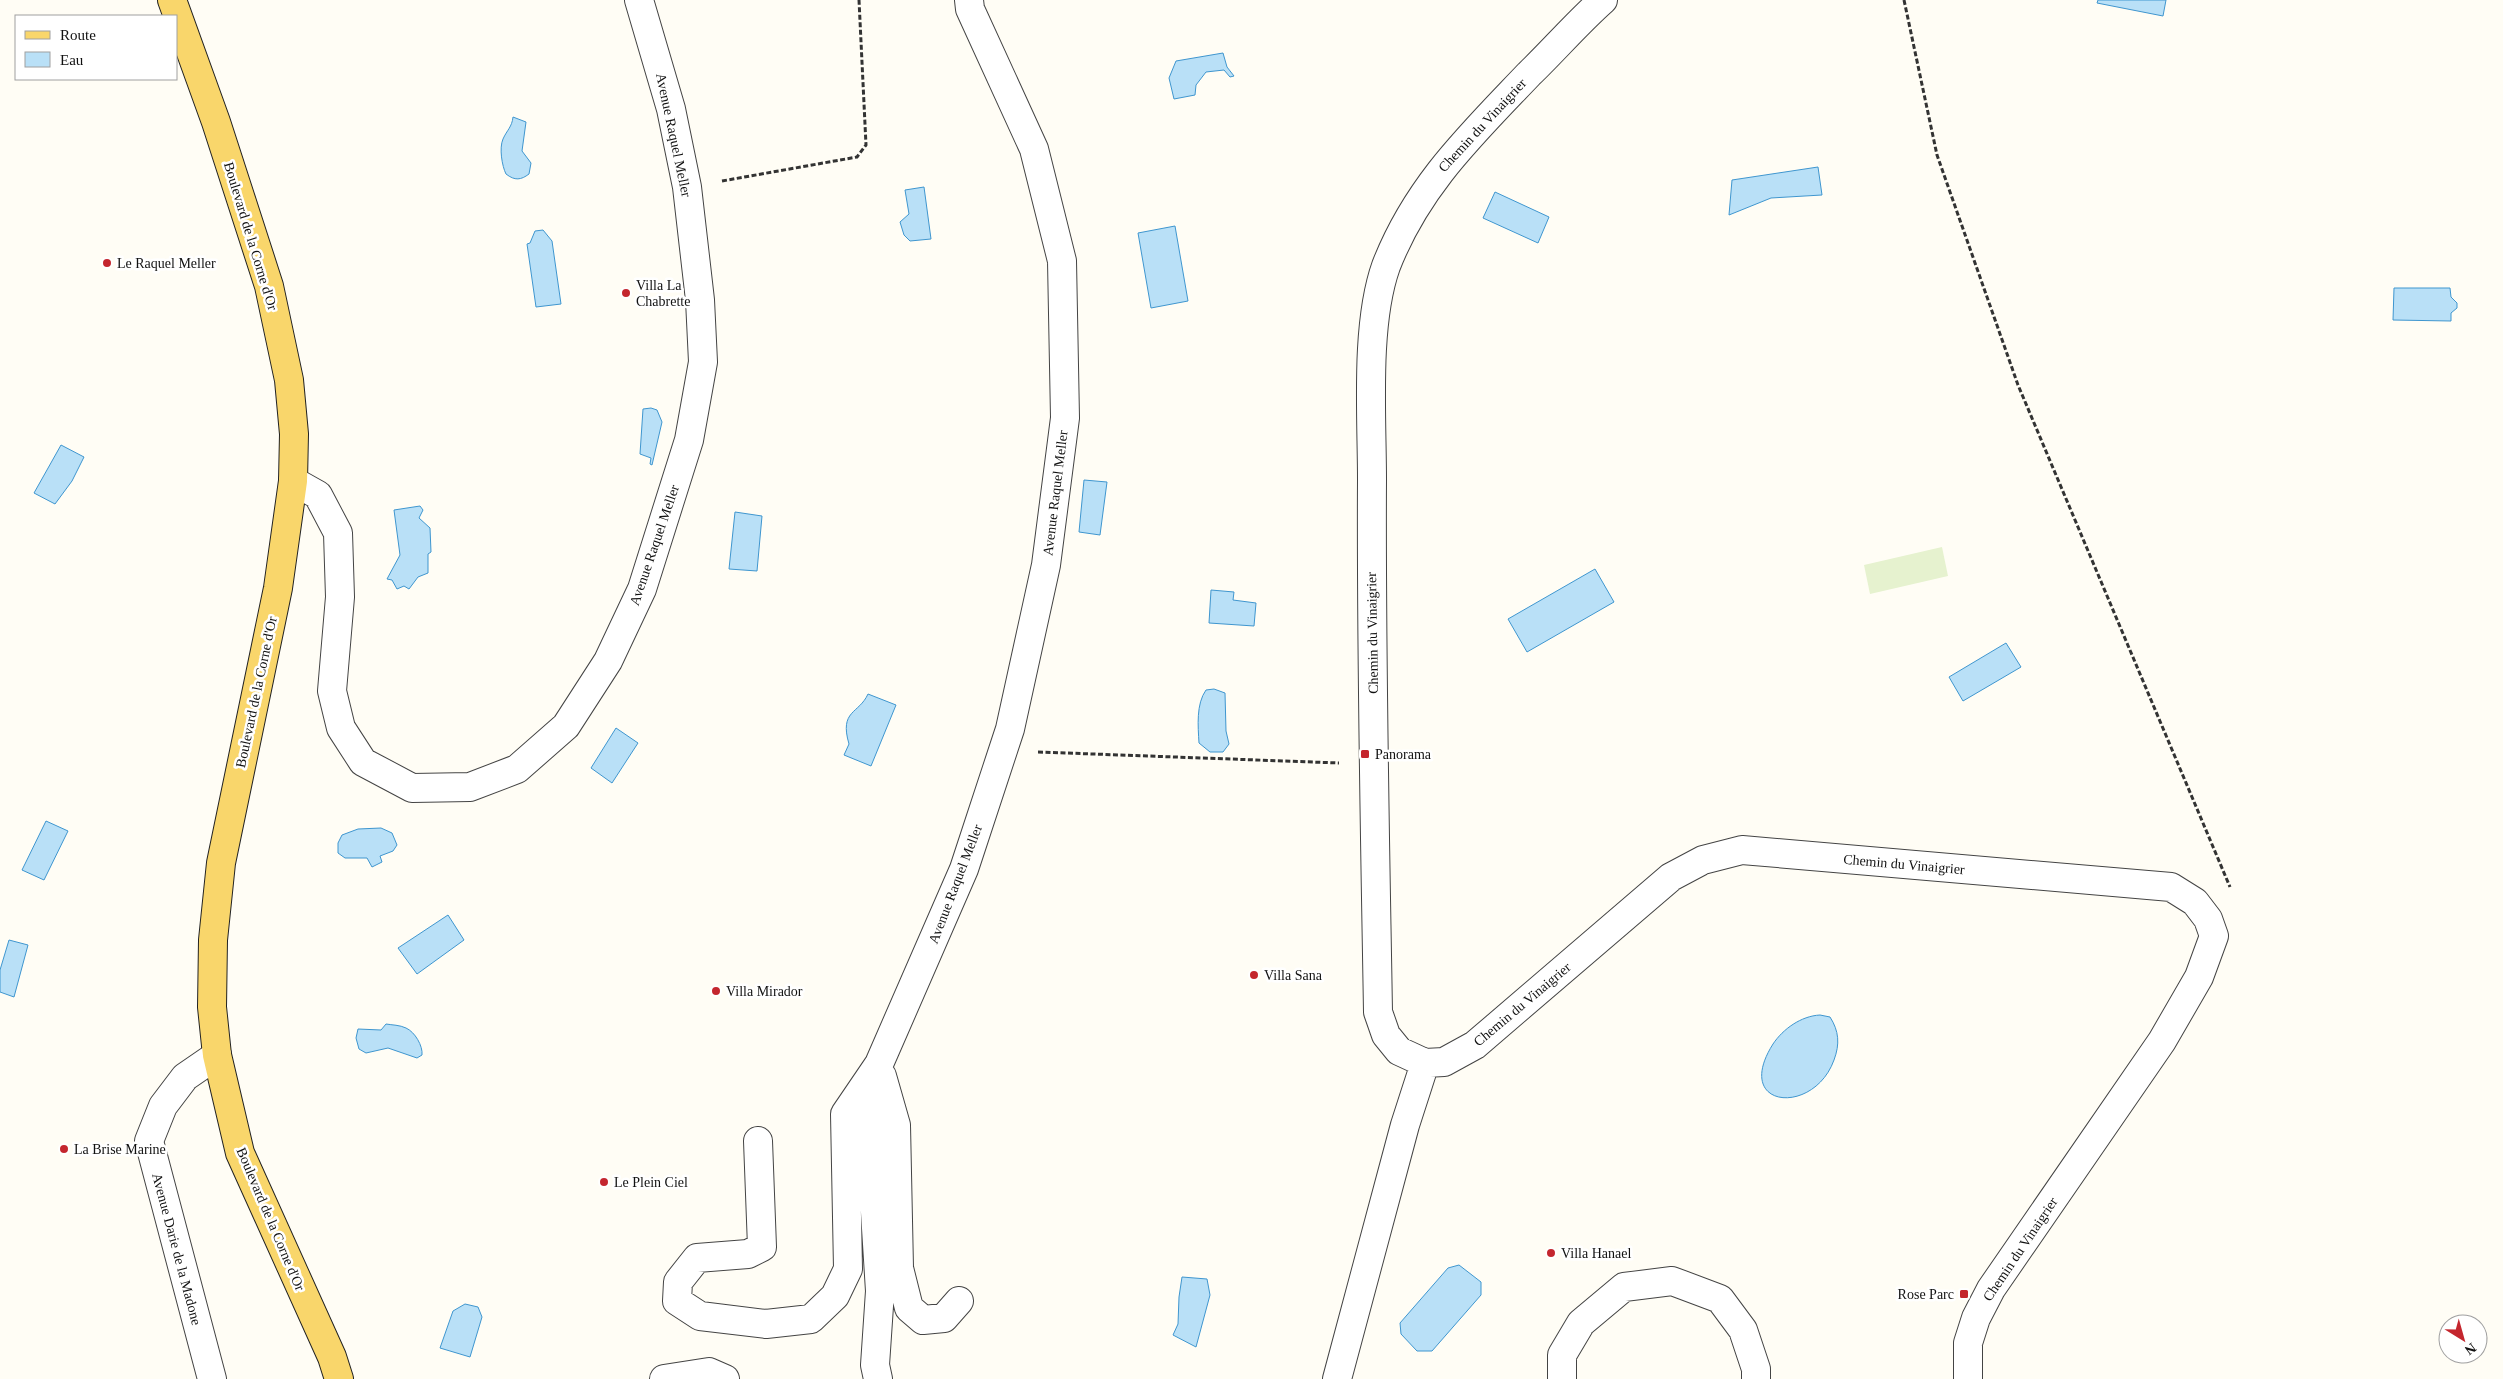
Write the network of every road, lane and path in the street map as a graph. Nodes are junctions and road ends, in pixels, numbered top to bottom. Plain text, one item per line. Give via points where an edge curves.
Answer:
1 (172, 0) edge
2 (639, 0) edge
3 (859, 0) edge
4 (969, 0) edge
5 (1603, 0) edge
6 (1904, 0) edge
7 (177, 15) edge
8 (178, 17) edge
9 (687, 187) junction
10 (293, 482) junction
11 (1003, 751) junction
12 (1342, 763) dead end
13 (2234, 896) dead end
14 (217, 1055) junction
15 (1425, 1063) junction
16 (879, 1064) junction
17 (758, 1140) dead end
18 (960, 1301) dead end
19 (212, 1379) edge
20 (339, 1379) edge
21 (664, 1379) edge
22 (725, 1379) edge
23 (878, 1379) edge
24 (1337, 1379) edge
25 (1562, 1379) edge
26 (1756, 1379) edge
27 (1968, 1379) edge

1 - 7 main road, Boulevard de la Corne d'Or
2 - 9 street, Avenue Raquel Meller via 671,109
3 - 9 path via 866,145 857,157
4 - 11 street, Avenue Raquel Meller via 970,9 1034,149 1062,261 1065,418 1046,565
5 - 15 street, Chemin du Vinaigrier via 1454,151 1402,230 1386,268 1376,306 1371,555 1378,1012 1386,1035 1398,1051
6 - 13 path via 1937,155 2018,385
8 - 10 main road, Boulevard de la Corne d'Or via 269,286 289,380 294,434
9 - 10 street, Avenue Raquel Meller via 700,300 702,362 689,440 642,589 608,661 566,726 517,769 470,787 412,788 363,762 341,728 332,691 340,597 338,533 318,495
10 - 14 main road, Boulevard de la Corne d'Or via 278,588 221,863 213,940 212,1007
11 - 12 path
11 - 16 street, Avenue Raquel Meller via 964,869
14 - 19 street, Avenue Darie de la Madone via 185,1076 163,1106 149,1141
14 - 20 main road, Boulevard de la Corne d'Or via 240,1153
15 - 24 street via 1405,1125
15 - 27 street, Chemin du Vinaigrier via 1444,1062 1474,1045 1671,877 1704,860 1742,850 2171,887 2195,902 2208,919 2214,936 2199,977 2162,1041 1991,1289 1968,1343
16 - 17 street via 845,1114 848,1268 835,1296 811,1319 766,1324 700,1316 677,1301 678,1282 697,1258 748,1254 762,1247
16 - 18 street via 896,1125 899,1268 909,1308 923,1320 944,1318
16 - 23 street via 870,1133 880,1291 875,1365
21 - 22 street via 709,1372
25 - 26 street via 1562,1355 1581,1323 1624,1287 1672,1281 1720,1299 1743,1330 1756,1369

